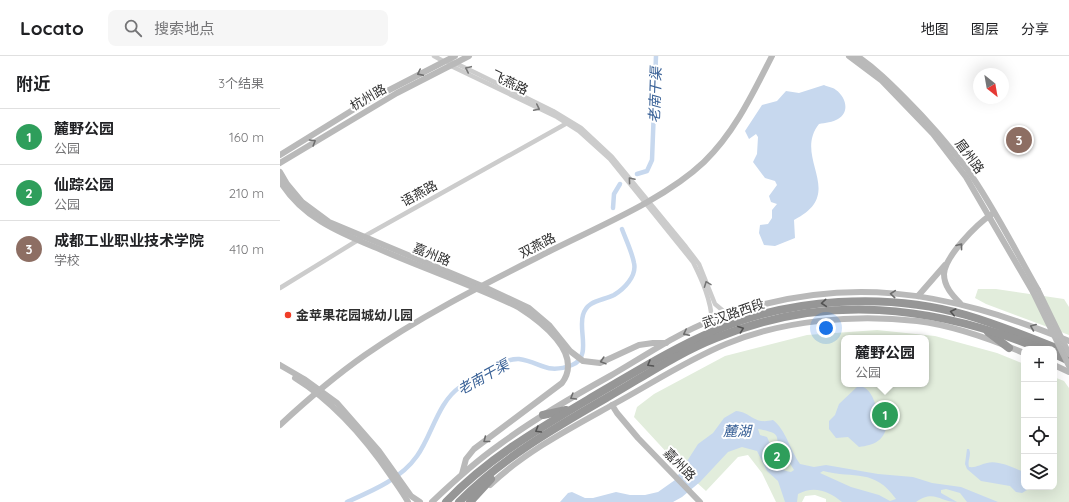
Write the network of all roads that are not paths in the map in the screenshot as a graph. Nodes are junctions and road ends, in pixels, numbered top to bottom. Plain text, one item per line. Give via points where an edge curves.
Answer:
1 (434, 56) edge
2 (455, 56) edge
3 (469, 56) edge
4 (772, 56) edge
5 (849, 56) edge
6 (858, 56) edge
7 (443, 61) junction
8 (452, 64) junction
9 (568, 122) junction
10 (280, 155) edge
11 (280, 163) edge
12 (280, 172) edge
13 (280, 181) edge
14 (647, 202) junction
15 (992, 215) junction
16 (360, 239) junction
17 (947, 262) junction
18 (482, 286) junction
19 (280, 288) edge
20 (476, 289) junction
21 (1035, 291) junction
22 (918, 296) junction
23 (960, 303) junction
24 (728, 315) junction
25 (712, 321) junction
26 (979, 326) junction
27 (1069, 341) edge
28 (666, 344) junction
29 (1033, 346) edge
30 (1009, 348) junction
31 (1021, 352) edge
32 (1069, 353) edge
33 (1057, 355) edge
34 (1069, 361) edge
35 (280, 364) edge
36 (1069, 366) edge
37 (1057, 367) edge
38 (280, 368) edge
39 (1069, 372) edge
40 (318, 391) junction
41 (612, 405) junction
42 (573, 409) junction
43 (543, 415) junction
44 (280, 425) edge
45 (516, 453) junction
46 (462, 474) junction
47 (408, 502) edge
48 (420, 502) edge
49 (432, 502) edge
50 (446, 502) edge
51 (459, 502) edge
52 (471, 502) edge
53 (700, 502) edge

1 - 7 street, 飞燕路
2 - 7 main road, 杭州路
3 - 8 main road, 杭州路
4 - 14 main road, 双燕路 via 725,139 688,176
5 - 15 main road via 881,80 933,134
6 - 15 main road, 眉州路 via 884,77 938,132 968,170
7 - 8 street, 飞燕路
7 -> 10 main road, 杭州路 via 364,104
8 - 9 street, 飞燕路
11 -> 8 main road, 杭州路 via 373,106
9 - 14 street, 飞燕路 via 610,159
9 - 16 street, 语燕路
12 - 16 main road, 嘉州路 via 295,194 310,209
13 - 16 main road via 291,197 311,216 325,225
14 - 18 main road, 双燕路
24 -> 14 street, 飞燕路 via 715,304 699,264
14 - 25 street, 飞燕路 via 693,262 712,310
17 -> 15 main road via 976,226
15 - 21 main road, 眉州路
16 - 18 main road, 嘉州路
16 - 19 street, 语燕路
16 - 20 main road
17 - 22 main road
17 - 23 main road via 945,281 948,289
18 - 20 main road, 双燕路
28 -> 18 main road, 嘉州路 via 653,342 639,345 600,363 583,362 549,325 529,308
20 - 40 main road, 双燕路 via 394,336
20 -> 46 main road via 503,300 531,316 566,353 568,371 564,380 555,389 474,450 466,459
21 - 32 main road, bridge
21 - 36 main road, bridge
22 - 23 main road
22 -> 24 main road via 861,292 812,294
27 -> 23 main road via 1028,324
24 - 25 main road
25 -> 28 main road
26 - 29 highway, 武汉路西段
26 - 30 highway
45 -> 26 highway, 武汉路西段 via 685,353 747,326 800,314 849,309 901,310
28 -> 43 main road
30 - 31 main road
30 - 41 main road via 956,330 917,321 834,320 796,325 726,343
32 -> 42 highway, 武汉路西段 via 966,315 933,308 849,301 812,304 744,319 715,330 684,344
33 - 34 highway
35 - 40 main road
37 - 39 main road
38 - 40 main road
40 - 44 main road, 双燕路
40 - 47 main road via 360,435
40 - 48 main road via 338,403 390,466 411,496
41 - 52 main road via 518,461
41 - 53 main road, 嘉州路 via 625,423
42 - 43 highway
42 -> 50 highway, 武汉路西段 via 505,451
43 - 46 main road via 499,444
45 - 51 highway, 武汉路西段
45 - 52 highway
46 - 49 main road

